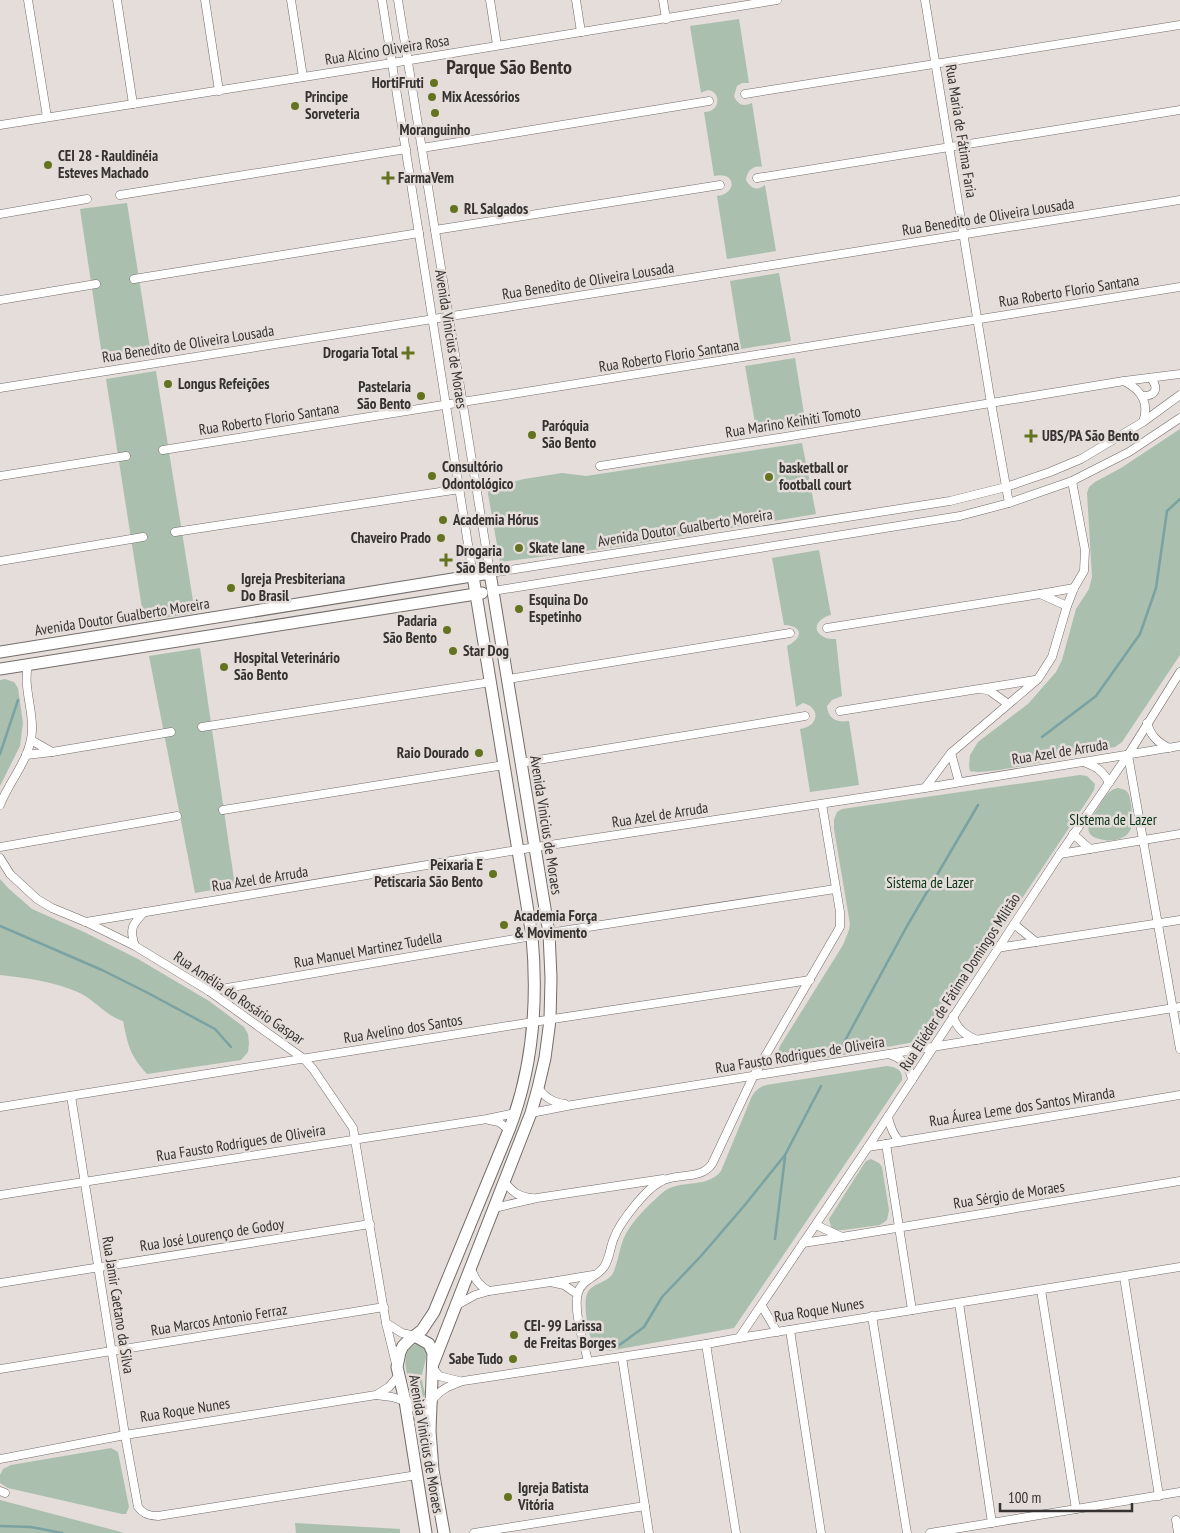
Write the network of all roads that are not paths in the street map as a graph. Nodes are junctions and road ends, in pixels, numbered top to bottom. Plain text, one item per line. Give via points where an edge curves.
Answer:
1 (28, 0) edge
2 (117, 0) edge
3 (205, 0) edge
4 (291, 0) edge
5 (382, 0) edge
6 (398, 0) edge
7 (490, 0) edge
8 (576, 0) edge
9 (664, 0) edge
10 (777, 0) edge
11 (925, 0) edge
12 (750, 2) edge
13 (666, 19) junction
14 (1180, 25) edge
15 (581, 32) junction
16 (497, 46) junction
17 (408, 60) junction
18 (392, 63) junction
19 (936, 64) junction
20 (303, 77) junction
21 (219, 90) junction
22 (745, 94) dead end
23 (709, 101) dead end
24 (133, 104) junction
25 (1180, 110) edge
26 (47, 117) junction
27 (0, 125) edge
28 (950, 147) junction
29 (422, 148) junction
30 (406, 149) junction
31 (757, 178) dead end
32 (720, 185) dead end
33 (120, 195) dead end
34 (86, 199) dead end
35 (1180, 200) edge
36 (0, 214) edge
37 (435, 230) junction
38 (419, 233) junction
39 (964, 234) junction
40 (134, 279) dead end
41 (96, 284) dead end
42 (1180, 287) edge
43 (0, 300) edge
44 (449, 317) junction
45 (433, 319) junction
46 (977, 320) junction
47 (1180, 374) edge
48 (1152, 378) junction
49 (1124, 381) junction
50 (0, 388) edge
51 (1180, 395) edge
52 (1142, 396) junction
53 (463, 403) junction
54 (991, 403) junction
55 (446, 405) junction
56 (1180, 418) edge
57 (1143, 422) junction
58 (163, 450) dead end
59 (126, 456) dead end
60 (600, 466) dead end
61 (0, 476) edge
62 (1072, 481) junction
63 (1006, 488) junction
64 (460, 489) junction
65 (1009, 503) junction
66 (175, 532) dead end
67 (143, 537) dead end
68 (0, 561) edge
69 (490, 573) junction
70 (473, 576) junction
71 (1074, 588) junction
72 (493, 591) junction
73 (476, 593) junction
74 (1040, 594) junction
75 (1067, 606) junction
76 (827, 628) dead end
77 (790, 633) dead end
78 (25, 648) junction
79 (0, 652) edge
80 (28, 665) junction
81 (0, 669) edge
82 (1180, 672) edge
83 (508, 679) junction
84 (1038, 679) junction
85 (491, 682) junction
86 (1005, 684) junction
87 (980, 688) junction
88 (1016, 698) junction
89 (1008, 704) junction
90 (840, 711) dead end
91 (805, 716) dead end
92 (1148, 723) junction
93 (202, 727) dead end
94 (171, 732) dead end
95 (31, 740) junction
96 (1180, 746) edge
97 (1169, 748) junction
98 (52, 752) junction
99 (951, 753) junction
100 (26, 755) junction
101 (1128, 756) junction
102 (520, 763) junction
103 (1084, 763) junction
104 (504, 765) junction
105 (958, 782) junction
106 (1109, 783) junction
107 (925, 788) junction
108 (0, 804) edge
109 (822, 804) junction
110 (223, 810) dead end
111 (177, 816) dead end
112 (1073, 834) junction
113 (1180, 834) edge
114 (1143, 840) junction
115 (0, 847) edge
116 (534, 848) junction
117 (1090, 849) junction
118 (517, 850) junction
119 (1060, 854) junction
120 (0, 858) edge
121 (835, 889) junction
122 (144, 912) junction
123 (1180, 920) edge
124 (86, 922) junction
125 (1158, 923) junction
126 (1014, 924) junction
127 (549, 933) junction
128 (532, 936) junction
129 (1036, 942) junction
130 (136, 946) junction
131 (997, 948) junction
132 (810, 980) junction
133 (209, 991) junction
134 (1176, 1008) edge
135 (953, 1016) junction
136 (550, 1020) junction
137 (533, 1022) junction
138 (977, 1040) junction
139 (933, 1047) junction
140 (1180, 1049) edge
141 (889, 1054) junction
142 (304, 1059) junction
143 (753, 1077) junction
144 (912, 1080) junction
145 (538, 1088) junction
146 (1180, 1095) edge
147 (71, 1096) junction
148 (572, 1105) junction
149 (0, 1107) edge
150 (515, 1113) junction
151 (530, 1113) junction
152 (888, 1117) junction
153 (487, 1119) junction
154 (509, 1130) junction
155 (356, 1140) junction
156 (900, 1142) junction
157 (886, 1144) junction
158 (868, 1147) junction
159 (667, 1178) junction
160 (504, 1181) junction
161 (1180, 1181) edge
162 (84, 1182) junction
163 (0, 1195) edge
164 (537, 1198) junction
165 (479, 1202) junction
166 (494, 1208) junction
167 (370, 1224) junction
168 (816, 1225) junction
169 (898, 1227) junction
170 (842, 1237) junction
171 (803, 1244) junction
172 (98, 1267) junction
173 (1180, 1267) edge
174 (471, 1269) junction
175 (595, 1275) junction
176 (1124, 1277) junction
177 (551, 1282) junction
178 (0, 1283) edge
179 (1041, 1290) junction
180 (489, 1291) junction
181 (577, 1294) junction
182 (959, 1303) junction
183 (457, 1305) junction
184 (762, 1306) junction
185 (384, 1307) junction
186 (912, 1310) junction
187 (872, 1316) junction
188 (386, 1323) junction
189 (790, 1330) junction
190 (777, 1332) junction
191 (415, 1336) junction
192 (740, 1338) junction
193 (706, 1344) junction
194 (112, 1352) junction
195 (622, 1357) junction
196 (588, 1361) junction
197 (433, 1366) junction
198 (0, 1369) edge
199 (398, 1371) junction
200 (463, 1382) junction
201 (376, 1395) junction
202 (405, 1401) junction
203 (431, 1402) junction
204 (125, 1435) junction
205 (0, 1459) edge
206 (418, 1475) junction
207 (1180, 1492) edge
208 (1159, 1496) junction
209 (645, 1506) junction
210 (1076, 1509) junction
211 (1176, 1520) dead end
212 (992, 1523) junction
213 (426, 1533) edge
214 (444, 1533) edge
215 (474, 1533) edge
216 (649, 1533) edge
217 (736, 1533) edge
218 (821, 1533) edge
219 (907, 1533) edge
220 (930, 1533) edge
221 (1178, 1533) edge

1 - 26 street
2 - 24 street
3 - 21 street
4 - 20 street
5 - 18 street, Avenida Vinicius de Moraes
6 - 17 street, Avenida Vinicius de Moraes
7 - 16 street
8 - 15 street
9 - 13 street
10 - 12 street, Rua Alcino Oliveira Rosa
11 - 19 street, Rua Maria de Fátima Faria
12 - 13 street, Rua Alcino Oliveira Rosa
13 - 15 street, Rua Alcino Oliveira Rosa
14 - 19 street
15 - 16 street, Rua Alcino Oliveira Rosa
16 - 17 street, Rua Alcino Oliveira Rosa
17 - 18 street, Rua Alcino Oliveira Rosa
17 - 29 street, Avenida Vinicius de Moraes
18 - 20 street, Rua Alcino Oliveira Rosa
18 - 30 street, Avenida Vinicius de Moraes
19 - 22 street
19 - 28 street, Rua Maria de Fátima Faria
20 - 21 street, Rua Alcino Oliveira Rosa
21 - 24 street, Rua Alcino Oliveira Rosa
23 - 29 street
24 - 26 street, Rua Alcino Oliveira Rosa
25 - 28 street
26 - 27 street, Rua Alcino Oliveira Rosa
28 - 31 street
28 - 39 street, Rua Maria de Fátima Faria
29 - 37 street, Avenida Vinicius de Moraes
30 - 33 street
30 - 38 street, Avenida Vinicius de Moraes
32 - 37 street
34 - 36 street
35 - 39 street, Rua Benedito de Oliveira Lousada
37 - 44 street, Avenida Vinicius de Moraes
38 - 40 street
38 - 45 street, Avenida Vinicius de Moraes
39 - 44 street, Rua Benedito de Oliveira Lousada
39 - 46 street, Rua Maria de Fátima Faria
41 - 43 street
42 - 46 street, Rua Roberto Florio Santana
44 - 45 street, Rua Benedito de Oliveira Lousada
44 - 53 street, Avenida Vinicius de Moraes
45 - 50 street, Rua Benedito de Oliveira Lousada
45 - 55 street, Avenida Vinicius de Moraes
46 - 53 street, Rua Roberto Florio Santana
46 - 54 street, Rua Maria de Fátima Faria
47 - 48 street, Rua Marino Keihiti Tomoto
48 - 49 street, Rua Marino Keihiti Tomoto
48 - 52 street via 1156,388 1154,392
49 - 52 street
49 - 54 street, Rua Marino Keihiti Tomoto
51 - 57 street, Avenida Doutor Gualberto Moreira
52 - 57 street via 1146,407
53 - 55 street, Rua Roberto Florio Santana
53 - 69 street, Avenida Vinicius de Moraes
54 - 60 street, Rua Marino Keihiti Tomoto
54 - 63 street, Rua Maria de Fátima Faria
55 - 58 street, Rua Roberto Florio Santana
55 - 64 street, Avenida Vinicius de Moraes
56 - 62 street, Avenida Doutor Gualberto Moreira via 1128,452
57 - 63 street, Avenida Doutor Gualberto Moreira via 1081,459
59 - 61 street
62 - 65 street, Avenida Doutor Gualberto Moreira
62 - 71 street via 1085,550 1084,571
63 - 65 street, Rua Maria de Fátima Faria
63 - 69 street, Avenida Doutor Gualberto Moreira via 950,502
64 - 66 street
64 - 70 street, Avenida Vinicius de Moraes
65 - 72 street, Avenida Doutor Gualberto Moreira via 908,525
67 - 68 street
69 - 70 main road, Avenida Doutor Gualberto Moreira
69 - 72 main road, Avenida Vinicius de Moraes
70 - 73 main road, Avenida Vinicius de Moraes
70 - 78 main road, Avenida Doutor Gualberto Moreira
71 - 74 street
71 - 75 street
72 - 73 main road, Avenida Doutor Gualberto Moreira
72 - 83 main road, Avenida Vinicius de Moraes
73 - 80 main road, Avenida Doutor Gualberto Moreira
73 - 85 main road, Avenida Vinicius de Moraes
74 - 75 street
74 - 76 street
75 - 84 street via 1052,657
77 - 83 street
78 - 79 main road, Avenida Doutor Gualberto Moreira
78 - 80 main road, Avenida Doutor Gualberto Moreira
80 - 81 main road, Avenida Doutor Gualberto Moreira
80 - 95 street
82 - 92 street, Rua Eliéder de Fátima Domingos Militão
83 - 85 main road
83 - 102 main road, Avenida Vinicius de Moraes
84 - 86 street
84 - 88 street
85 - 93 street
85 - 104 main road, Avenida Vinicius de Moraes
86 - 87 street
86 - 88 street
87 - 89 street
87 - 90 street
88 - 89 street
89 - 99 street
91 - 102 street
92 - 97 street via 1154,738
92 - 101 street, Rua Eliéder de Fátima Domingos Militão
94 - 98 street
95 - 98 street
95 - 100 street
96 - 97 street, Rua Azel de Arruda
97 - 101 street, Rua Azel de Arruda
98 - 100 street
99 - 105 street
99 - 107 street
100 - 108 street
101 - 103 street, Rua Azel de Arruda
101 - 106 street, Rua Eliéder de Fátima Domingos Militão
101 - 114 street
102 - 116 main road, Avenida Vinicius de Moraes
103 - 105 street, Rua Azel de Arruda
103 - 106 street via 1101,770
104 - 110 street
104 - 118 main road, Avenida Vinicius de Moraes
105 - 107 street, Rua Azel de Arruda
106 - 112 street, Rua Eliéder de Fátima Domingos Militão
107 - 109 street, Rua Azel de Arruda
109 - 116 street, Rua Azel de Arruda
109 - 121 street
111 - 115 street
112 - 117 street
112 - 119 street, Rua Eliéder de Fátima Domingos Militão
113 - 114 street
114 - 117 street
114 - 125 street
116 - 118 street, Rua Azel de Arruda
116 - 127 main road, Avenida Vinicius de Moraes
117 - 119 street
118 - 122 street, Rua Azel de Arruda
118 - 128 main road, Avenida Vinicius de Moraes
119 - 126 street, Rua Eliéder de Fátima Domingos Militão
120 - 124 street, Rua Amélia do Rosário Gaspar via 10,874 37,899
121 - 127 street
121 - 132 street via 840,927
122 - 124 street, Rua Azel de Arruda
122 - 130 street via 132,927
123 - 125 street
124 - 130 street, Rua Amélia do Rosário Gaspar
125 - 129 street
125 - 134 street
126 - 129 street
126 - 131 street, Rua Eliéder de Fátima Domingos Militão
127 - 136 main road, Avenida Vinicius de Moraes
128 - 133 street, Rua Manuel Martinez Tudella
128 - 137 main road, Avenida Vinicius de Moraes
129 - 131 street
130 - 133 street, Rua Amélia do Rosário Gaspar
131 - 135 street, Rua Eliéder de Fátima Domingos Militão
132 - 136 street, Rua Avelino dos Santos
132 - 143 street
133 - 142 street, Rua Amélia do Rosário Gaspar
134 - 138 street, Rua Fausto Rodrigues de Oliveira
134 - 140 street
135 - 138 street via 960,1030
135 - 139 street, Rua Eliéder de Fátima Domingos Militão
136 - 137 street, Rua Avelino dos Santos
136 - 145 main road, Avenida Vinicius de Moraes
137 - 142 street, Rua Avelino dos Santos
137 - 150 main road, Avenida Vinicius de Moraes via 528,1064
138 - 139 street, Rua Fausto Rodrigues de Oliveira
139 - 141 street, Rua Fausto Rodrigues de Oliveira
139 - 144 street, Rua Eliéder de Fátima Domingos Militão
141 - 143 street, Rua Fausto Rodrigues de Oliveira
141 - 144 street via 904,1062
142 - 147 street, Rua Avelino dos Santos
142 - 155 street, Rua Amélia do Rosário Gaspar via 346,1117
143 - 148 street, Rua Fausto Rodrigues de Oliveira
143 - 159 street via 708,1170 701,1174
144 - 152 street, Rua Eliéder de Fátima Domingos Militão
145 - 148 street, Rua Fausto Rodrigues de Oliveira via 555,1103
145 - 151 main road, Avenida Vinicius de Moraes
146 - 156 street, Rua Áurea Leme dos Santos Miranda
147 - 149 street, Rua Avelino dos Santos
147 - 162 street, Rua Jamir Caetano da Silva
148 - 151 street, Rua Fausto Rodrigues de Oliveira
150 - 153 street, Rua Fausto Rodrigues de Oliveira
150 - 154 main road, Avenida Vinicius de Moraes
151 - 160 main road, Avenida Vinicius de Moraes
152 - 156 street
152 - 158 street, Rua Eliéder de Fátima Domingos Militão
153 - 154 street
153 - 155 street, Rua Fausto Rodrigues de Oliveira
154 - 165 main road, Avenida Vinicius de Moraes
155 - 162 street, Rua Fausto Rodrigues de Oliveira
155 - 167 street, Rua Amélia do Rosário Gaspar
156 - 157 street, Rua Áurea Leme dos Santos Miranda
157 - 158 street, Rua Áurea Leme dos Santos Miranda
157 - 169 street
158 - 168 street, Rua Eliéder de Fátima Domingos Militão
159 - 164 street
159 - 175 street via 646,1194 623,1222 604,1266
160 - 164 street via 516,1194
160 - 166 main road, Avenida Vinicius de Moraes
161 - 169 street, Rua Sérgio de Moraes
162 - 163 street, Rua Fausto Rodrigues de Oliveira
162 - 172 street, Rua Jamir Caetano da Silva
164 - 166 street
165 - 166 main road
165 - 191 main road, Avenida Vinicius de Moraes via 434,1312
166 - 174 main road, Avenida Vinicius de Moraes
167 - 172 street, Rua José Lourenço de Godoy
167 - 185 street, Rua Amélia do Rosário Gaspar
168 - 170 street
168 - 171 street, Rua Eliéder de Fátima Domingos Militão
169 - 170 street, Rua Sérgio de Moraes
169 - 186 street
170 - 171 street, Rua Sérgio de Moraes
171 - 184 street, Rua Eliéder de Fátima Domingos Militão
172 - 178 street, Rua José Lourenço de Godoy
172 - 194 street, Rua Jamir Caetano da Silva
173 - 176 street, Rua Roque Nunes
174 - 180 street via 477,1282
174 - 183 main road, Avenida Vinicius de Moraes
175 - 177 street
175 - 181 street
176 - 179 street, Rua Roque Nunes
176 - 208 street
177 - 180 street
177 - 181 street via 564,1285
179 - 182 street, Rua Roque Nunes
179 - 210 street
180 - 183 street
181 - 196 street via 578,1321
182 - 186 street, Rua Roque Nunes
182 - 212 street
183 - 197 main road, Avenida Vinicius de Moraes
184 - 190 street
184 - 192 street, Rua Eliéder de Fátima Domingos Militão
185 - 188 street, Rua Amélia do Rosário Gaspar
185 - 194 street, Rua Marcos Antonio Ferraz
186 - 187 street, Rua Roque Nunes
187 - 189 street, Rua Roque Nunes
187 - 219 street
188 - 191 street via 402,1333
188 - 199 street, Rua Amélia do Rosário Gaspar
189 - 190 street, Rua Roque Nunes
189 - 218 street
190 - 192 street, Rua Roque Nunes
191 - 197 main road, Avenida Vinicius de Moraes via 432,1347
191 - 199 main road, Avenida Vinicius de Moraes via 400,1352
192 - 193 street, Rua Roque Nunes
193 - 195 street, Rua Roque Nunes
193 - 217 street
194 - 198 street, Rua Marcos Antonio Ferraz
194 - 204 street, Rua Jamir Caetano da Silva
195 - 196 street, Rua Roque Nunes
195 - 209 street
196 - 200 street, Rua Roque Nunes
197 - 200 street, Rua Roque Nunes via 436,1373 444,1378
197 - 203 main road, Avenida Vinicius de Moraes
199 - 201 street, Rua Roque Nunes via 395,1382
199 - 202 main road, Avenida Vinicius de Moraes
200 - 203 street, Rua Roque Nunes via 446,1387
201 - 202 street, Rua Roque Nunes
201 - 204 street, Rua Roque Nunes
202 - 203 main road, Rua Roque Nunes via 416,1407 424,1407
202 - 206 main road, Avenida Vinicius de Moraes
203 - 214 main road, Avenida Vinicius de Moraes via 433,1470
204 - 205 street, Rua Roque Nunes
204 - 206 street, Rua Jamir Caetano da Silva via 138,1508 146,1514 158,1516
206 - 213 main road, Avenida Vinicius de Moraes
207 - 208 street
208 - 210 street
209 - 215 street
209 - 216 street
210 - 212 street
211 - 221 street
212 - 220 street

